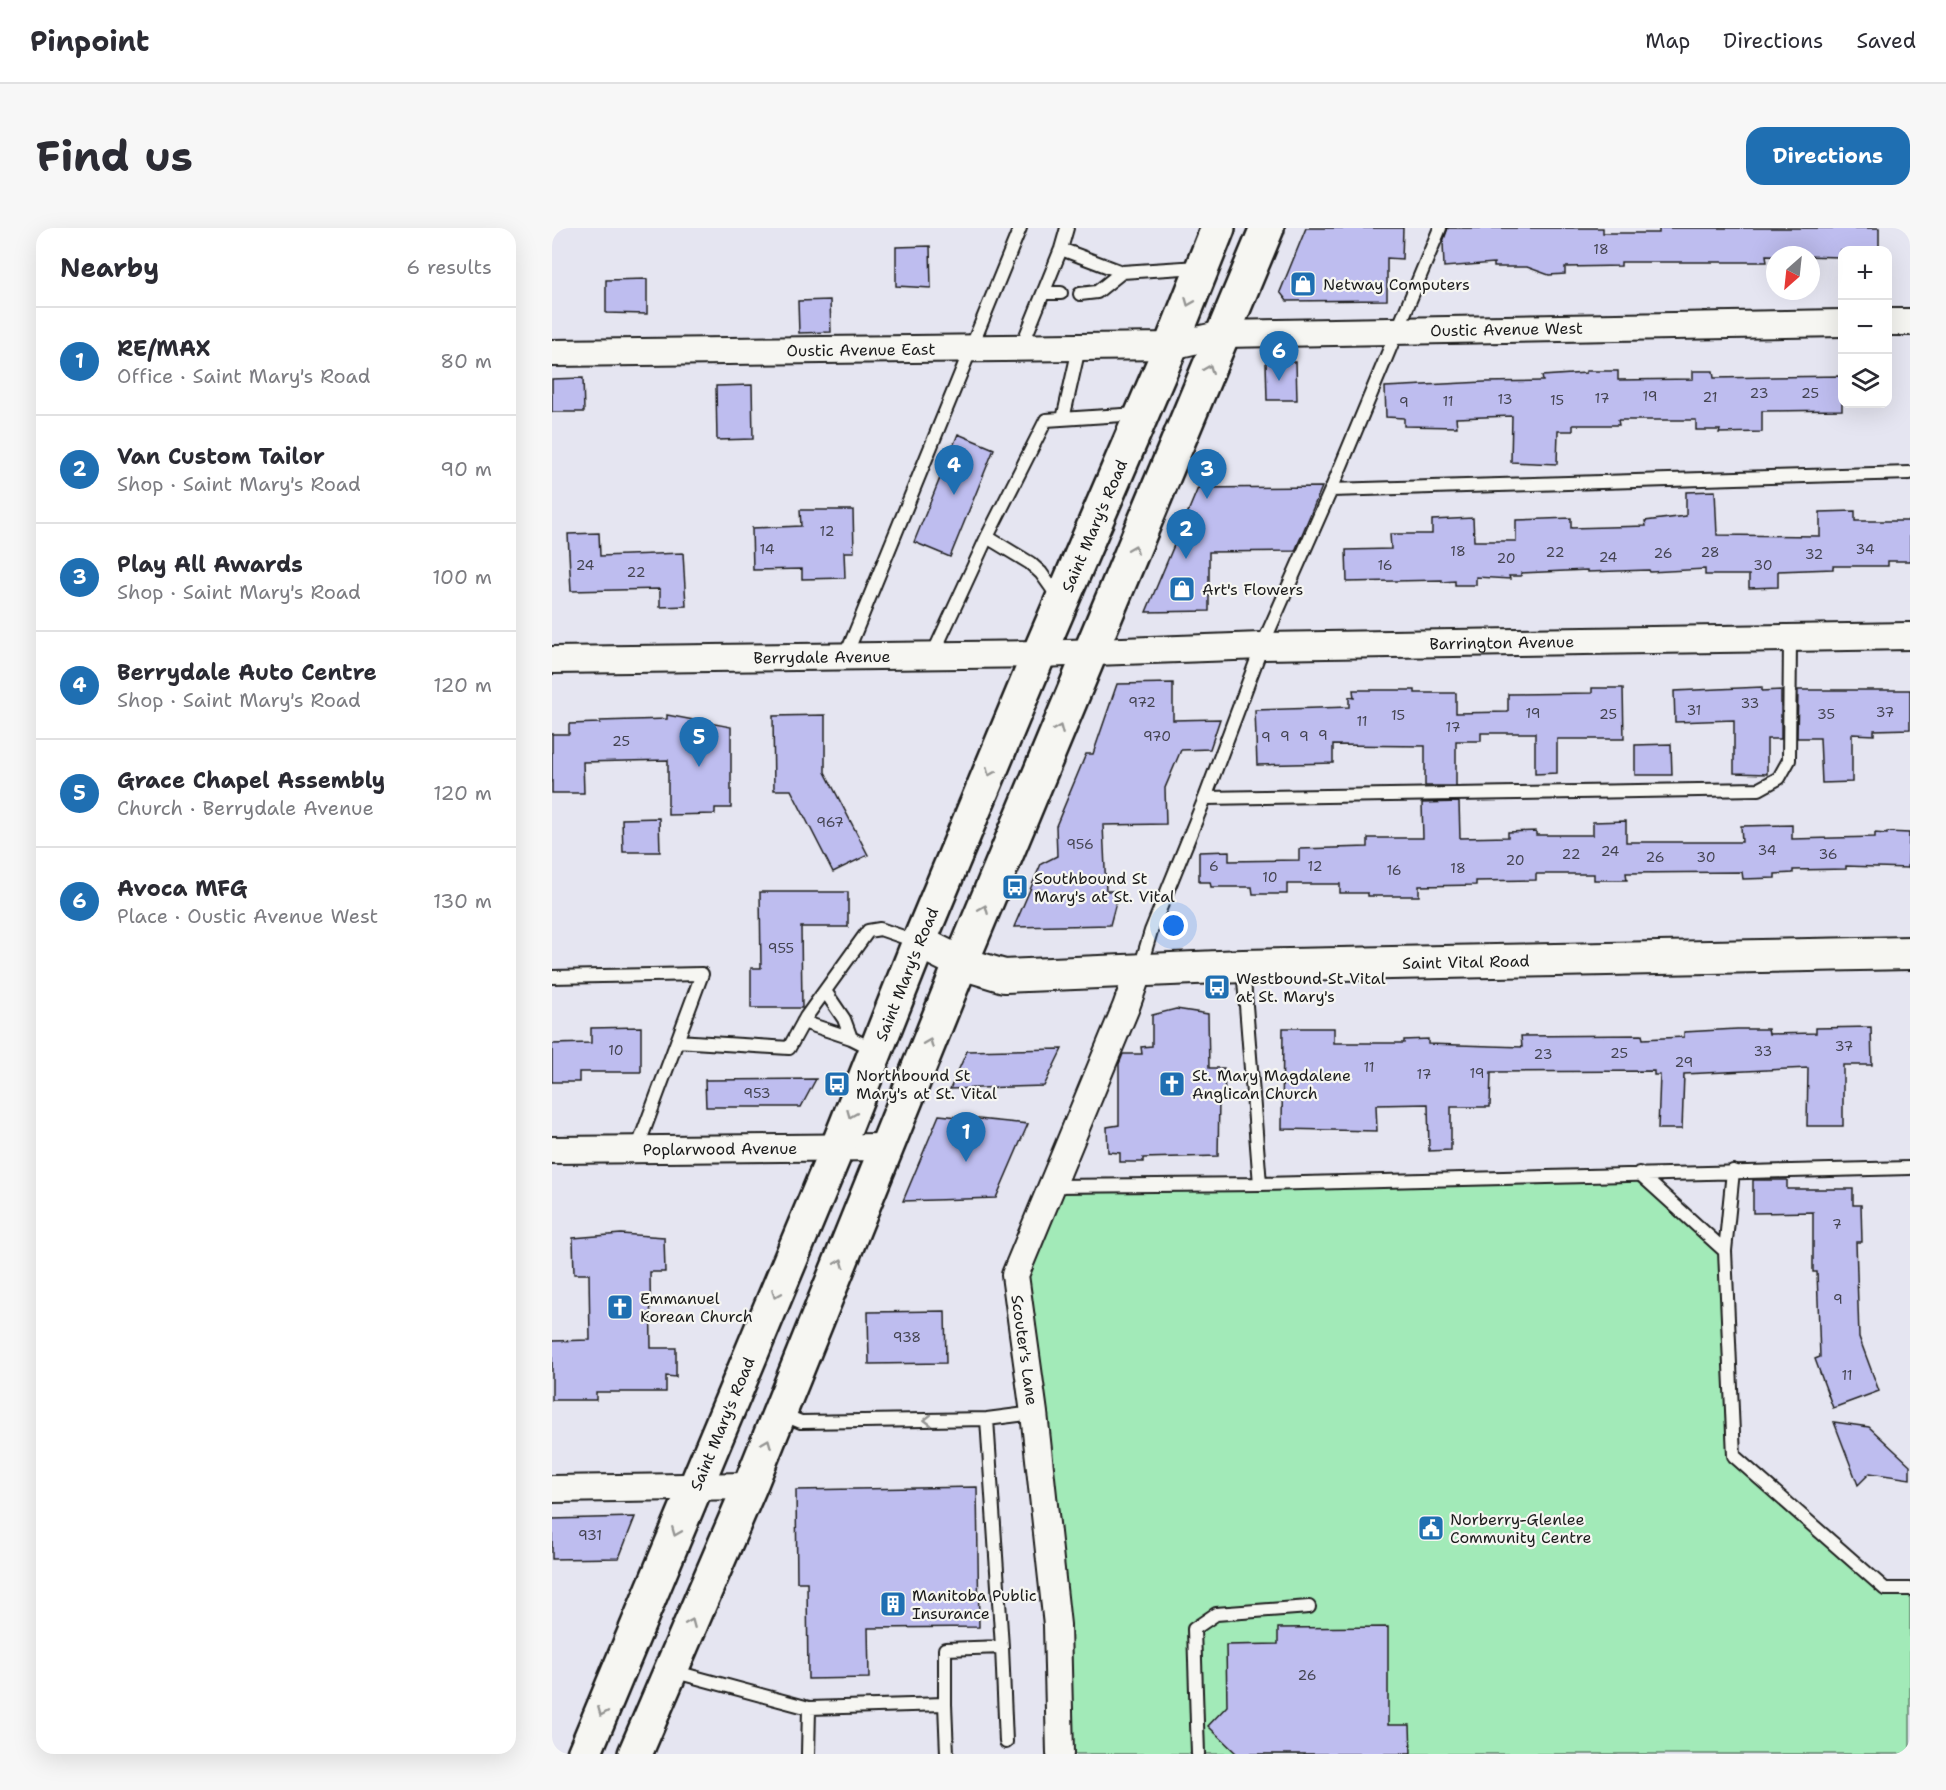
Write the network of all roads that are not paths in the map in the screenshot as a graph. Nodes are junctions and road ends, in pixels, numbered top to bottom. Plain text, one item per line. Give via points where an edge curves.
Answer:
1 (1020, 228) edge
2 (1067, 228) edge
3 (1218, 228) edge
4 (1267, 228) edge
5 (1440, 228) edge
6 (1061, 249) junction
7 (1202, 267) junction
8 (1122, 272) junction
9 (1044, 293) junction
10 (1061, 293) dead end
11 (1080, 294) dead end
12 (1892, 322) edge
13 (1910, 322) edge
14 (1838, 323) edge
15 (1397, 330) junction
16 (1223, 334) junction
17 (1171, 346) junction
18 (1021, 348) junction
19 (1079, 348) junction
20 (970, 350) junction
21 (552, 353) edge
22 (1142, 414) junction
23 (1064, 419) junction
24 (1910, 473) edge
25 (1331, 490) junction
26 (987, 537) junction
27 (1061, 601) junction
28 (1910, 636) edge
29 (1790, 638) junction
30 (1262, 646) junction
31 (1092, 652) junction
32 (933, 654) junction
33 (1039, 654) junction
34 (846, 655) junction
35 (552, 660) edge
36 (1205, 798) junction
37 (919, 942) junction
38 (1910, 953) edge
39 (961, 963) junction
40 (1243, 966) junction
41 (1139, 970) junction
42 (552, 977) edge
43 (825, 991) junction
44 (803, 1022) junction
45 (677, 1041) junction
46 (864, 1044) junction
47 (838, 1146) junction
48 (887, 1147) junction
49 (637, 1149) junction
50 (552, 1150) edge
51 (1910, 1168) edge
52 (1733, 1171) junction
53 (1639, 1173) junction
54 (1260, 1184) junction
55 (1052, 1186) junction
56 (1725, 1251) junction
57 (779, 1413) junction
58 (1034, 1413) junction
59 (987, 1419) junction
60 (750, 1486) junction
61 (694, 1487) junction
62 (552, 1489) edge
63 (1910, 1588) edge
64 (1309, 1607) dead end
65 (1002, 1647) junction
66 (670, 1671) junction
67 (945, 1704) junction
68 (809, 1708) junction
69 (1006, 1742) dead end
70 (584, 1754) edge
71 (635, 1754) edge
72 (808, 1754) edge
73 (947, 1754) edge
74 (1060, 1754) edge
75 (1198, 1754) edge

1 - 20 lane
2 - 6 lane
3 - 7 main road, Saint Mary's Road
4 - 16 main road
5 - 15 lane
6 - 8 lane
6 - 9 lane
7 - 8 lane
7 -> 17 main road, Saint Mary's Road
8 - 11 lane via 1097,292
9 - 10 lane
9 - 18 lane
12 - 13 street
14 - 15 street, Oustic Avenue West
15 - 16 street, Oustic Avenue West
15 - 25 lane
16 - 17 street, Oustic Avenue West
31 -> 16 main road
17 - 19 street, Oustic Avenue East
17 - 22 main road, Saint Mary's Road
18 - 19 street, Oustic Avenue East
18 - 20 street, Oustic Avenue East
19 - 23 lane
20 - 21 street, Oustic Avenue East
20 - 34 lane
22 - 23 lane
22 - 27 main road, Saint Mary's Road
23 - 26 lane via 1046,420
24 - 25 lane
25 - 30 lane
26 - 27 lane via 1030,563
26 - 32 lane
27 - 33 main road, Saint Mary's Road
28 - 29 street, Barrington Avenue
29 - 30 street, Barrington Avenue
29 - 36 lane via 1789,760 1779,778 1760,789
30 - 31 street, Barrington Avenue
30 - 36 lane
31 - 33 street, Berrydale Avenue
39 -> 31 main road
32 - 33 street, Berrydale Avenue
32 - 34 street, Berrydale Avenue
33 -> 37 main road, Saint Mary's Road
34 - 35 street, Berrydale Avenue
36 - 41 lane
37 - 39 street, Saint Vital Road
37 - 43 lane via 880,929 868,931
37 - 46 main road, Saint Mary's Road
38 - 40 street, Saint Vital Road
39 - 41 street, Saint Vital Road via 1004,976
48 -> 39 main road
40 - 41 street, Saint Vital Road
40 - 54 lane
41 - 55 street, Scouter's Lane
42 - 45 lane via 702,974
43 - 44 lane
43 - 46 lane
44 - 45 lane via 789,1048
44 - 46 lane
45 - 49 lane
46 -> 47 main road, Saint Mary's Road
47 - 48 street, Poplarwood Avenue
47 - 49 street, Poplarwood Avenue
47 -> 61 main road, Saint Mary's Road
57 -> 48 main road
49 - 50 street, Poplarwood Avenue
51 - 52 lane
52 - 53 lane
52 - 56 lane
53 - 54 lane
53 - 56 lane
54 - 55 lane
55 - 58 street, Scouter's Lane via 1015,1275
56 - 63 lane via 1734,1456 1885,1589
59 -> 57 lane via 801,1422
60 -> 57 main road
58 - 59 lane
58 - 74 street, Scouter's Lane via 1057,1625
59 - 65 lane
60 - 61 street
66 -> 60 main road
61 - 62 street
61 -> 70 main road, Saint Mary's Road
64 - 75 lane via 1216,1614 1194,1629
65 - 67 lane via 945,1649
65 - 69 lane
66 - 68 lane
66 - 71 main road
67 - 68 lane
67 - 73 lane
68 - 72 lane

